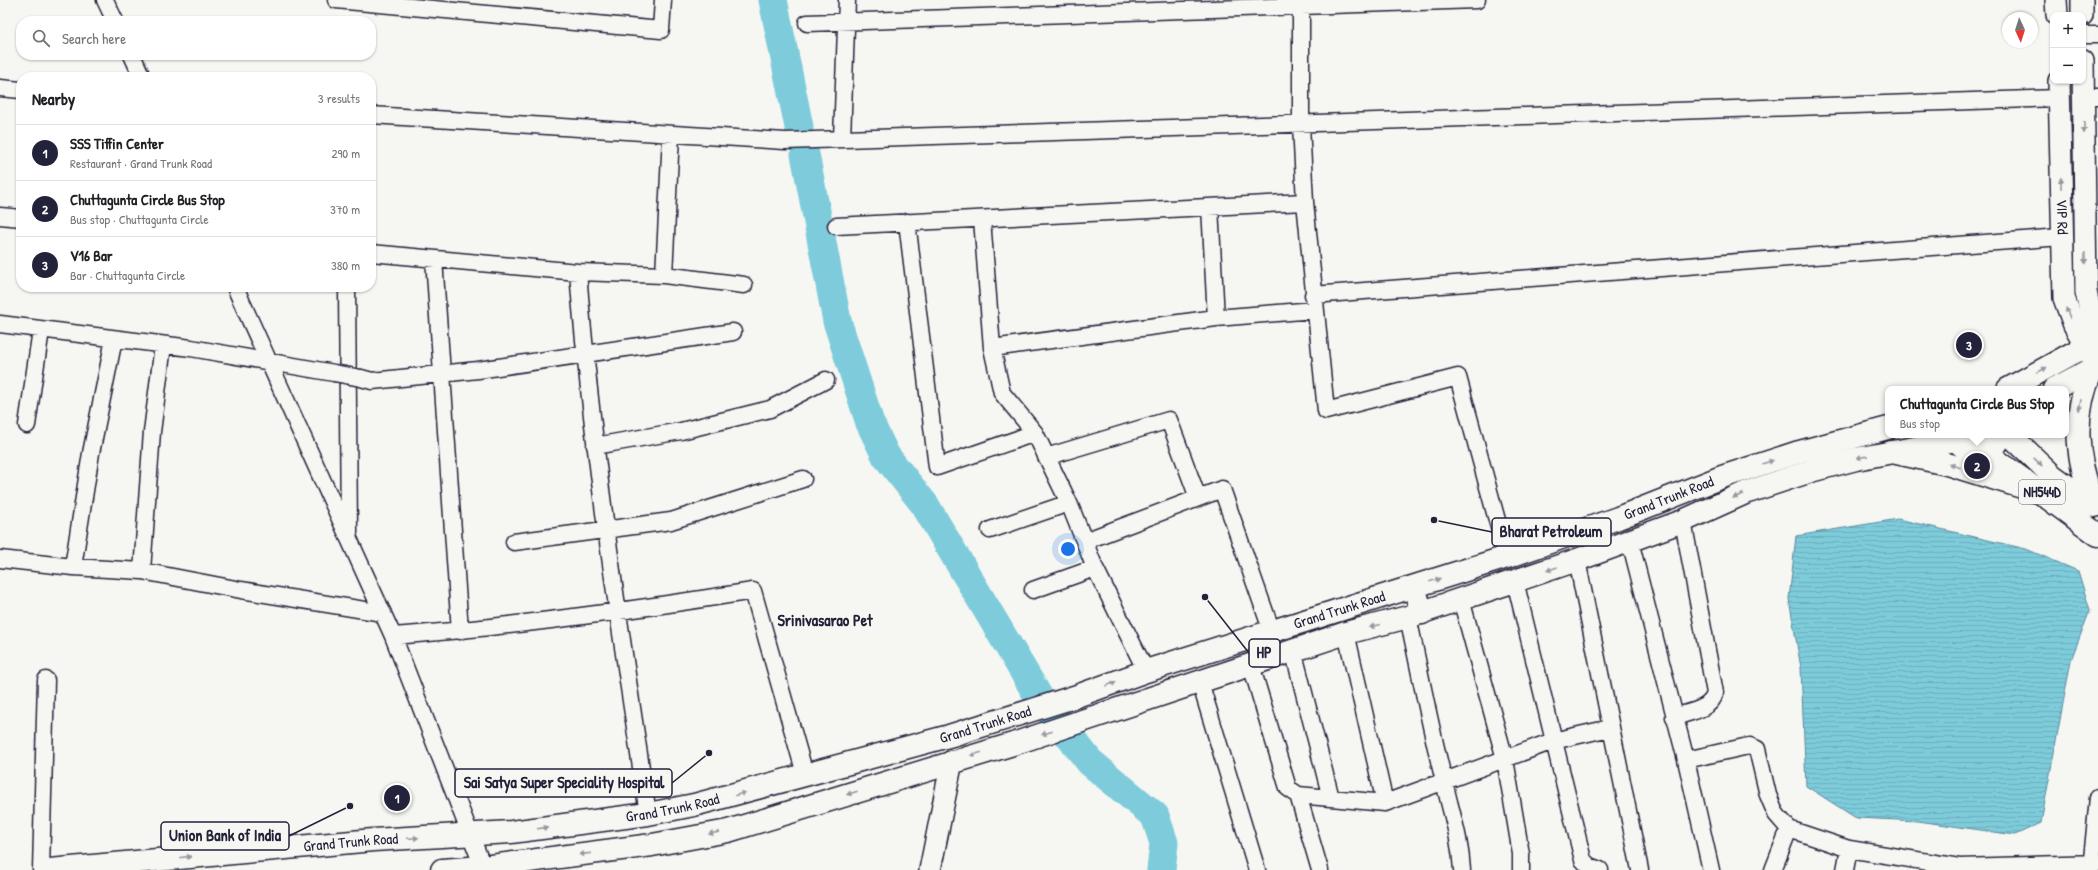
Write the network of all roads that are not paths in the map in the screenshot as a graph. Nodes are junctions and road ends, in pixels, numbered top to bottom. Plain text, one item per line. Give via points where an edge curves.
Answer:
1 (105, 0) edge
2 (336, 0) edge
3 (664, 0) edge
4 (847, 0) edge
5 (1477, 0) edge
6 (2056, 0) edge
7 (2082, 0) edge
8 (1301, 3) edge
9 (2057, 12) edge
10 (2082, 12) edge
11 (113, 16) edge
12 (846, 21) junction
13 (807, 23) dead end
14 (2086, 35) edge
15 (2098, 35) edge
16 (134, 60) edge
17 (140, 72) edge
18 (2086, 74) edge
19 (0, 88) edge
20 (16, 90) edge
21 (2059, 90) edge
22 (2091, 97) edge
23 (376, 115) edge
24 (1301, 125) junction
25 (671, 135) junction
26 (842, 139) junction
27 (1305, 202) junction
28 (1210, 207) junction
29 (0, 216) edge
30 (16, 218) edge
31 (982, 219) junction
32 (907, 222) junction
33 (836, 226) dead end
34 (2062, 237) junction
35 (376, 253) edge
36 (434, 259) junction
37 (578, 272) junction
38 (664, 275) junction
39 (744, 285) dead end
40 (237, 292) edge
41 (347, 292) edge
42 (1314, 302) junction
43 (1216, 318) junction
44 (0, 324) edge
45 (41, 330) junction
46 (733, 332) dead end
47 (114, 339) junction
48 (2094, 340) edge
49 (163, 345) junction
50 (992, 348) junction
51 (585, 354) junction
52 (267, 360) junction
53 (2096, 366) edge
54 (441, 374) junction
55 (826, 380) dead end
56 (2013, 386) edge
57 (2059, 386) edge
58 (27, 425) dead end
59 (1885, 429) edge
60 (1035, 433) junction
61 (1951, 438) edge
62 (1956, 438) edge
63 (2000, 438) edge
64 (2013, 438) edge
65 (595, 446) junction
66 (1984, 451) junction
67 (1892, 452) junction
68 (1046, 457) junction
69 (803, 479) dead end
70 (2045, 494) junction
71 (1198, 498) junction
72 (1069, 503) junction
73 (2096, 507) edge
74 (1683, 521) junction
75 (607, 530) junction
76 (990, 530) dead end
77 (2098, 535) edge
78 (349, 538) junction
79 (1084, 541) junction
80 (1630, 541) junction
81 (514, 542) dead end
82 (1506, 557) junction
83 (0, 559) edge
84 (1577, 560) junction
85 (74, 567) junction
86 (1095, 568) junction
87 (142, 571) junction
88 (1515, 581) junction
89 (1414, 587) junction
90 (1033, 590) dead end
91 (1461, 600) junction
92 (618, 612) junction
93 (383, 613) junction
94 (1415, 615) junction
95 (460, 631) junction
96 (1272, 632) junction
97 (1346, 633) junction
98 (393, 636) junction
99 (1293, 650) junction
100 (1251, 665) junction
101 (1146, 672) junction
102 (46, 680) dead end
103 (1200, 682) junction
104 (1674, 717) junction
105 (1610, 728) junction
106 (1553, 741) junction
107 (1505, 759) junction
108 (1686, 760) junction
109 (952, 761) junction
110 (805, 774) junction
111 (1444, 782) junction
112 (1298, 795) junction
113 (2098, 797) edge
114 (1330, 798) junction
115 (1385, 803) junction
116 (648, 814) junction
117 (1789, 829) junction
118 (471, 835) junction
119 (1849, 850) junction
120 (2093, 865) edge
121 (483, 867) junction
122 (79, 868) edge
123 (1959, 869) edge
124 (41, 870) edge
125 (50, 870) edge
126 (442, 870) edge
127 (930, 870) edge
128 (1257, 870) edge
129 (1320, 870) edge
130 (1462, 870) edge
131 (1521, 870) edge
132 (1600, 870) edge
133 (1640, 870) edge
134 (1711, 870) edge
135 (1773, 870) edge
136 (1845, 870) edge

1 - 11 street
2 - 3 street via 661,30
4 - 12 street
5 - 8 street
6 - 9 street
7 - 10 street
8 - 12 street
8 - 24 street
12 - 13 street
12 - 26 street
14 - 15 street
16 - 17 street
18 - 22 street, VIP Rd
19 - 20 street
21 - 24 street
34 -> 21 street, VIP Rd
22 -> 48 street, VIP Rd via 2086,292
23 - 25 street
24 - 26 street
24 - 27 street
25 - 26 street via 786,141
25 - 38 street
27 - 28 street
27 - 42 street
28 - 31 street
28 - 43 street
29 - 30 street
31 - 32 street
31 - 50 street
32 - 33 street
32 - 60 street via 937,467
34 - 42 street
48 -> 34 street, VIP Rd via 2068,312 2064,298
35 - 36 street
36 - 37 street
36 - 54 street
37 - 38 street
37 - 51 street
38 - 39 street
40 - 52 street
41 - 78 street
42 - 43 street
42 - 82 street via 1326,411 1458,377
43 - 50 street
44 - 45 street
45 - 47 street
45 - 58 street
46 - 51 street
47 - 49 street
47 - 85 street via 91,453
48 - 53 street
56 -> 48 main road
49 - 52 street
49 - 87 street via 152,432
50 - 60 street via 1002,393
51 - 54 street
51 - 65 street
52 - 54 street, bridge via 372,380
52 - 78 street
53 - 57 main road
53 -> 73 main road, NH544D via 2084,388 2078,422 2086,483
54 - 95 street
55 - 65 street via 770,409 681,431
82 -> 59 main road, Grand Trunk Road via 1618,518 1722,477 1799,452
60 - 68 street
61 - 67 main road, Grand Trunk Road
62 - 66 main road, NH544D via 1968,450
63 - 66 main road
64 -> 73 main road, NH544D via 2053,476
65 - 75 street
66 - 70 main road, NH544D
70 -> 67 main road, NH544D via 1947,464
67 -> 74 main road, Grand Trunk Road via 1856,458 1807,472 1745,494
68 - 71 street via 1169,420
68 - 72 street
69 - 75 street via 671,521
70 - 77 main road, NH544D
71 - 79 street
71 - 96 street via 1222,489
72 - 76 street
72 - 79 street
74 - 80 main road, Grand Trunk Road
74 - 104 street via 1715,693 1713,701 1708,706
75 - 81 street
75 - 92 street
78 - 93 street
79 - 86 street
80 - 84 main road, Grand Trunk Road
80 - 104 street
89 -> 82 main road, Grand Trunk Road
83 - 85 street
84 -> 88 main road, Grand Trunk Road
84 - 105 street
85 - 87 street
86 - 90 street
86 - 101 street
87 - 93 street
88 - 91 main road, Grand Trunk Road
88 - 106 street
89 - 94 main road
89 - 96 main road, Grand Trunk Road
91 - 94 main road, Grand Trunk Road
91 - 107 street
92 - 95 street
92 - 110 street via 753,591
92 - 116 street
93 - 98 street
94 -> 97 main road, Grand Trunk Road
94 - 111 street
95 - 98 street
96 - 101 main road, Grand Trunk Road
97 - 99 main road, Grand Trunk Road
97 - 115 street
98 - 118 street
99 - 100 main road, Grand Trunk Road
99 - 114 street
100 - 103 main road, Grand Trunk Road
100 - 112 street via 1288,788
110 -> 101 main road, Grand Trunk Road via 949,736
102 - 124 street
103 -> 109 main road, Grand Trunk Road via 1013,744
103 - 128 street
104 - 108 street
105 - 106 street
105 - 133 street
106 - 107 street
106 - 132 street via 1583,860 1589,866
107 - 111 street
107 - 131 street via 1521,854
108 - 117 street via 1744,746 1757,749 1768,795 1776,814
108 - 134 street
109 -> 121 main road, Grand Trunk Road via 728,831 652,845
109 - 127 street
116 -> 110 main road, Grand Trunk Road via 733,795
111 - 115 street
111 - 130 street via 1454,816
112 - 114 street
112 - 129 street
113 - 120 street
114 - 115 street
118 -> 116 main road, Grand Trunk Road
117 - 119 street
117 - 135 street
118 - 121 street
122 -> 118 main road, Grand Trunk Road via 373,840
119 - 123 street
119 - 136 street
120 - 123 street
121 - 126 main road, Grand Trunk Road
122 - 125 main road, Grand Trunk Road

